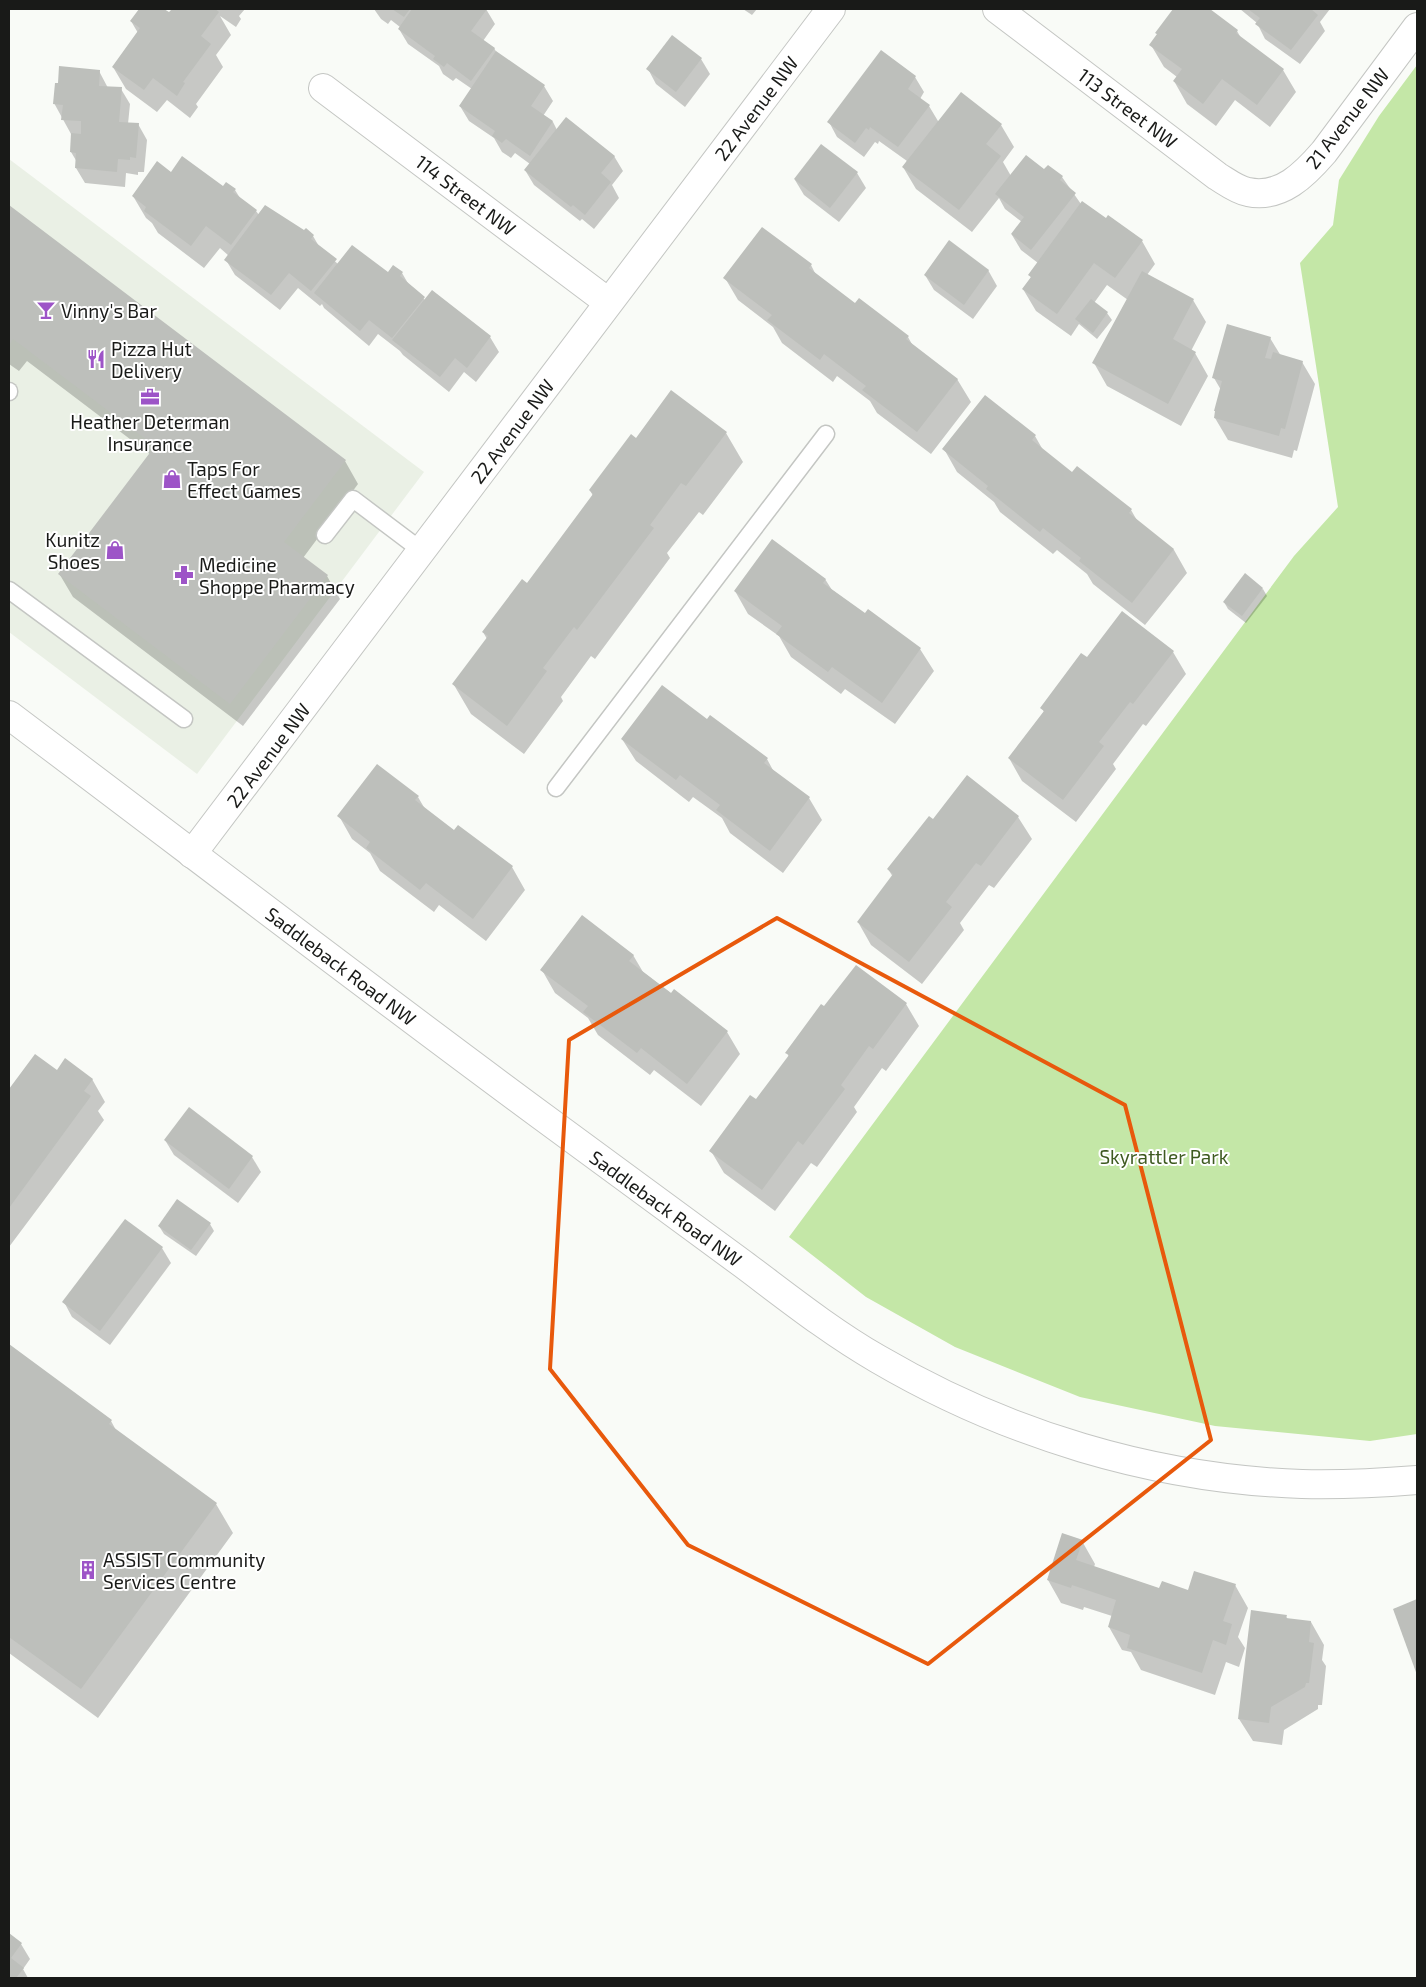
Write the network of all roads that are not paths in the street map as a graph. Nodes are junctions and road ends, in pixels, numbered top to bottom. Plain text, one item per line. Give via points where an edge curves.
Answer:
1 (831, 9) edge
2 (997, 9) edge
3 (1417, 27) edge
4 (323, 88) dead end
5 (1265, 194) joint
6 (608, 302) junction
7 (826, 434) dead end
8 (325, 535) dead end
9 (422, 551) junction
10 (9, 590) edge
11 (9, 714) edge
12 (184, 719) dead end
13 (556, 788) dead end
14 (192, 854) junction
15 (1417, 1480) edge

1 - 6 street, 22 Avenue NW
2 - 5 street, 113 Street NW via 1217,176 1248,192
3 - 5 street, 21 Avenue NW via 1310,169 1297,180
4 - 6 street, 114 Street NW
6 - 9 street, 22 Avenue NW
7 - 13 lane
8 - 9 lane via 353,499
9 - 14 street, 22 Avenue NW
10 - 12 lane
11 - 14 street, Saddleback Road NW
14 - 15 street, Saddleback Road NW via 782,1293 842,1336 917,1381 1024,1428 1083,1449 1149,1465 1206,1476 1300,1484

